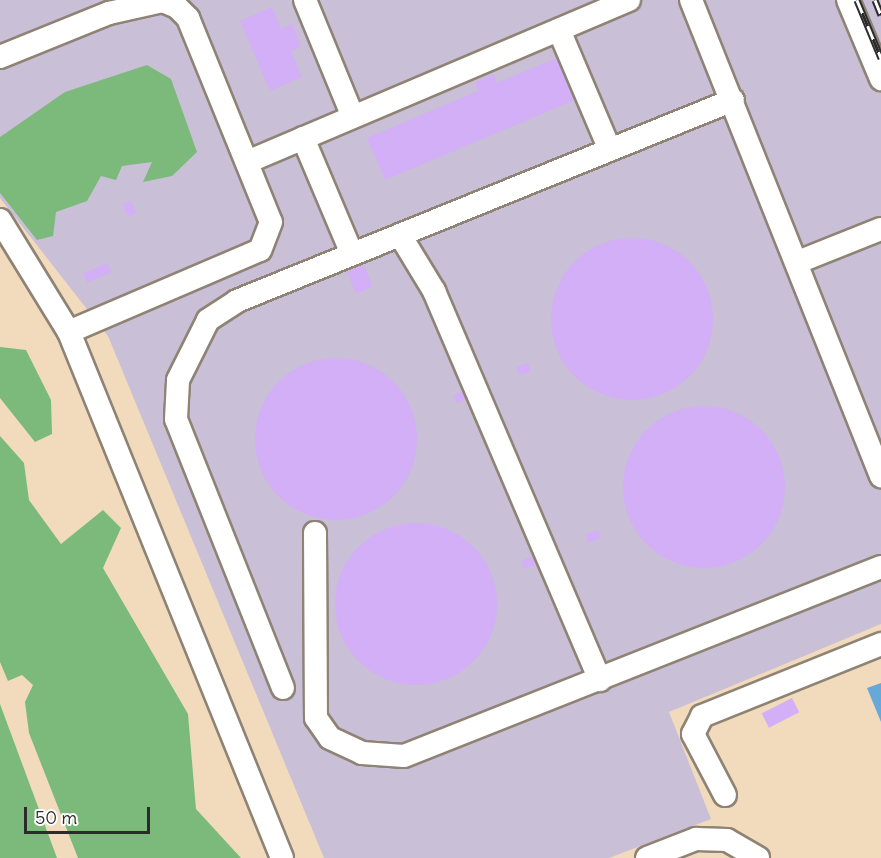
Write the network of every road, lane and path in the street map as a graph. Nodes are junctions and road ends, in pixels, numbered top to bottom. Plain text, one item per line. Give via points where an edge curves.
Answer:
1 (305, 0) edge
2 (629, 0) edge
3 (691, 0) edge
4 (848, 0) edge
5 (105, 7) edge
6 (559, 30) junction
7 (0, 57) edge
8 (881, 79) edge
9 (733, 100) junction
10 (353, 117) junction
11 (303, 138) junction
12 (610, 150) junction
13 (247, 162) junction
14 (0, 220) edge
15 (881, 229) edge
16 (400, 235) junction
17 (352, 254) junction
18 (798, 262) junction
19 (69, 332) junction
20 (881, 476) edge
21 (315, 533) dead end
22 (881, 567) edge
23 (881, 644) edge
24 (600, 680) junction
25 (283, 688) dead end
26 (725, 795) dead end
27 (282, 858) edge
28 (647, 858) edge
29 (758, 858) edge

1 - 10 lane
2 - 6 lane
3 - 9 lane
4 - 8 lane
5 - 7 lane
5 - 13 lane via 163,1 188,18
6 - 10 lane
6 - 12 lane
9 - 12 lane
9 - 18 lane
10 - 11 lane
11 - 13 lane
11 - 17 lane
12 - 16 lane
13 - 19 lane via 271,222 260,250
14 - 19 lane
15 - 18 lane
16 - 17 lane
16 - 24 lane via 434,291
17 - 25 lane via 237,301 208,320 178,380 176,419
18 - 20 lane
19 - 27 lane
21 - 24 lane via 316,718 330,738 362,753 404,756
22 - 24 lane
23 - 26 lane via 702,716 693,734
28 - 29 lane via 696,839 727,840

